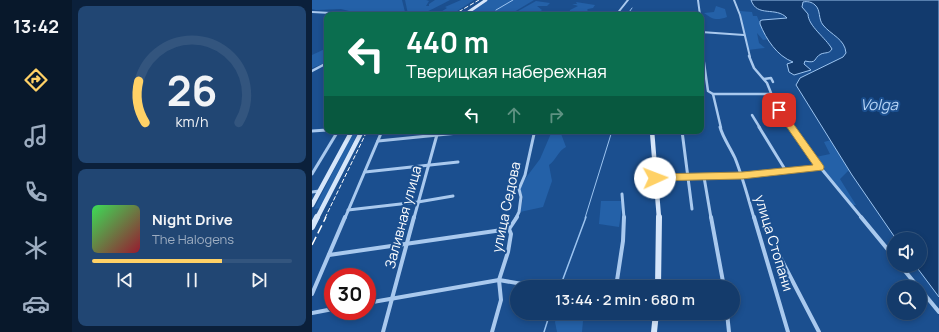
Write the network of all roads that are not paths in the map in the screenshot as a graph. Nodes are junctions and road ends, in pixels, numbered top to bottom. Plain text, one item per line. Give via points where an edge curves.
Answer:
1 (486, 0) edge
2 (628, 0) edge
3 (698, 0) edge
4 (734, 0) edge
5 (312, 12) edge
6 (468, 12) edge
7 (618, 12) edge
8 (700, 12) edge
9 (324, 13) edge
10 (704, 32) edge
11 (744, 35) junction
12 (704, 61) edge
13 (324, 65) edge
14 (312, 71) edge
15 (763, 79) junction
16 (767, 83) junction
17 (713, 94) junction
18 (770, 94) junction
19 (752, 115) dead end
20 (324, 130) edge
21 (312, 131) edge
22 (336, 134) edge
23 (350, 134) edge
24 (360, 134) edge
25 (381, 134) edge
26 (430, 134) edge
27 (437, 134) edge
28 (534, 134) dead end
29 (652, 134) edge
30 (682, 134) edge
31 (378, 141) junction
32 (458, 162) dead end
33 (429, 165) junction
34 (820, 167) junction
35 (314, 169) edge
36 (786, 171) junction
37 (365, 172) junction
38 (312, 174) edge
39 (742, 176) junction
40 (687, 177) junction
41 (704, 177) junction
42 (655, 178) junction
43 (319, 191) junction
44 (312, 192) edge
45 (622, 194) dead end
46 (452, 196) dead end
47 (418, 202) junction
48 (312, 205) edge
49 (692, 209) dead end
50 (348, 210) junction
51 (312, 227) edge
52 (509, 229) junction
53 (407, 244) junction
54 (887, 248) edge
55 (329, 255) junction
56 (779, 255) dead end
57 (906, 272) edge
58 (499, 280) junction
59 (617, 280) edge
60 (658, 280) edge
61 (723, 280) edge
62 (912, 280) edge
63 (510, 282) edge
64 (312, 294) edge
65 (392, 298) junction
66 (927, 298) edge
67 (376, 301) edge
68 (324, 311) edge
69 (939, 312) edge
70 (312, 313) edge
71 (655, 320) edge
72 (728, 320) edge
73 (383, 332) edge
74 (492, 332) edge
75 (654, 332) edge
76 (729, 332) edge
77 (788, 332) edge
78 (819, 332) edge

1 - 6 main road
2 - 7 street
3 - 8 street
4 - 11 street
5 - 9 street
10 - 11 street
11 - 15 street via 754,68
12 - 17 street, улица Стопани via 708,91
13 - 14 street
15 - 16 street
15 - 16 street via 771,78 773,82
16 - 18 street
17 - 18 street
17 - 39 street, улица Стопани via 722,134 729,144
18 - 34 street via 786,121
19 - 36 street
20 - 21 street
22 - 35 street
23 - 43 main road
24 - 51 main road
25 - 31 street
26 - 31 street
27 - 33 street, Заливная улица
28 - 52 street, улица Седова via 525,175 519,189 519,212
29 - 42 main road
30 - 40 street
31 - 37 street
32 - 33 street
33 - 37 street
33 - 47 street, Заливная улица
34 - 36 street
34 - 54 street
35 - 38 street
36 - 39 street
37 - 50 street
39 - 41 street
39 - 77 street, улица Стопани
40 - 41 street
40 - 42 street
40 - 49 street
41 - 61 street
42 - 60 main road via 659,217
43 - 44 street
43 - 48 main road
45 - 59 street via 623,248
46 - 47 street
47 - 50 street
47 - 53 street, Заливная улица
50 - 55 street
52 - 53 street
52 - 58 street, улица Седова via 511,234 508,252
53 - 55 street
53 - 65 street, Заливная улица
55 - 64 street
56 - 78 street
57 - 62 street
58 - 63 street
58 - 65 street
58 - 74 street, улица Седова via 501,300
65 - 67 street
65 - 73 street, Заливная улица
66 - 69 street
68 - 70 street
71 - 75 main road
72 - 76 street

